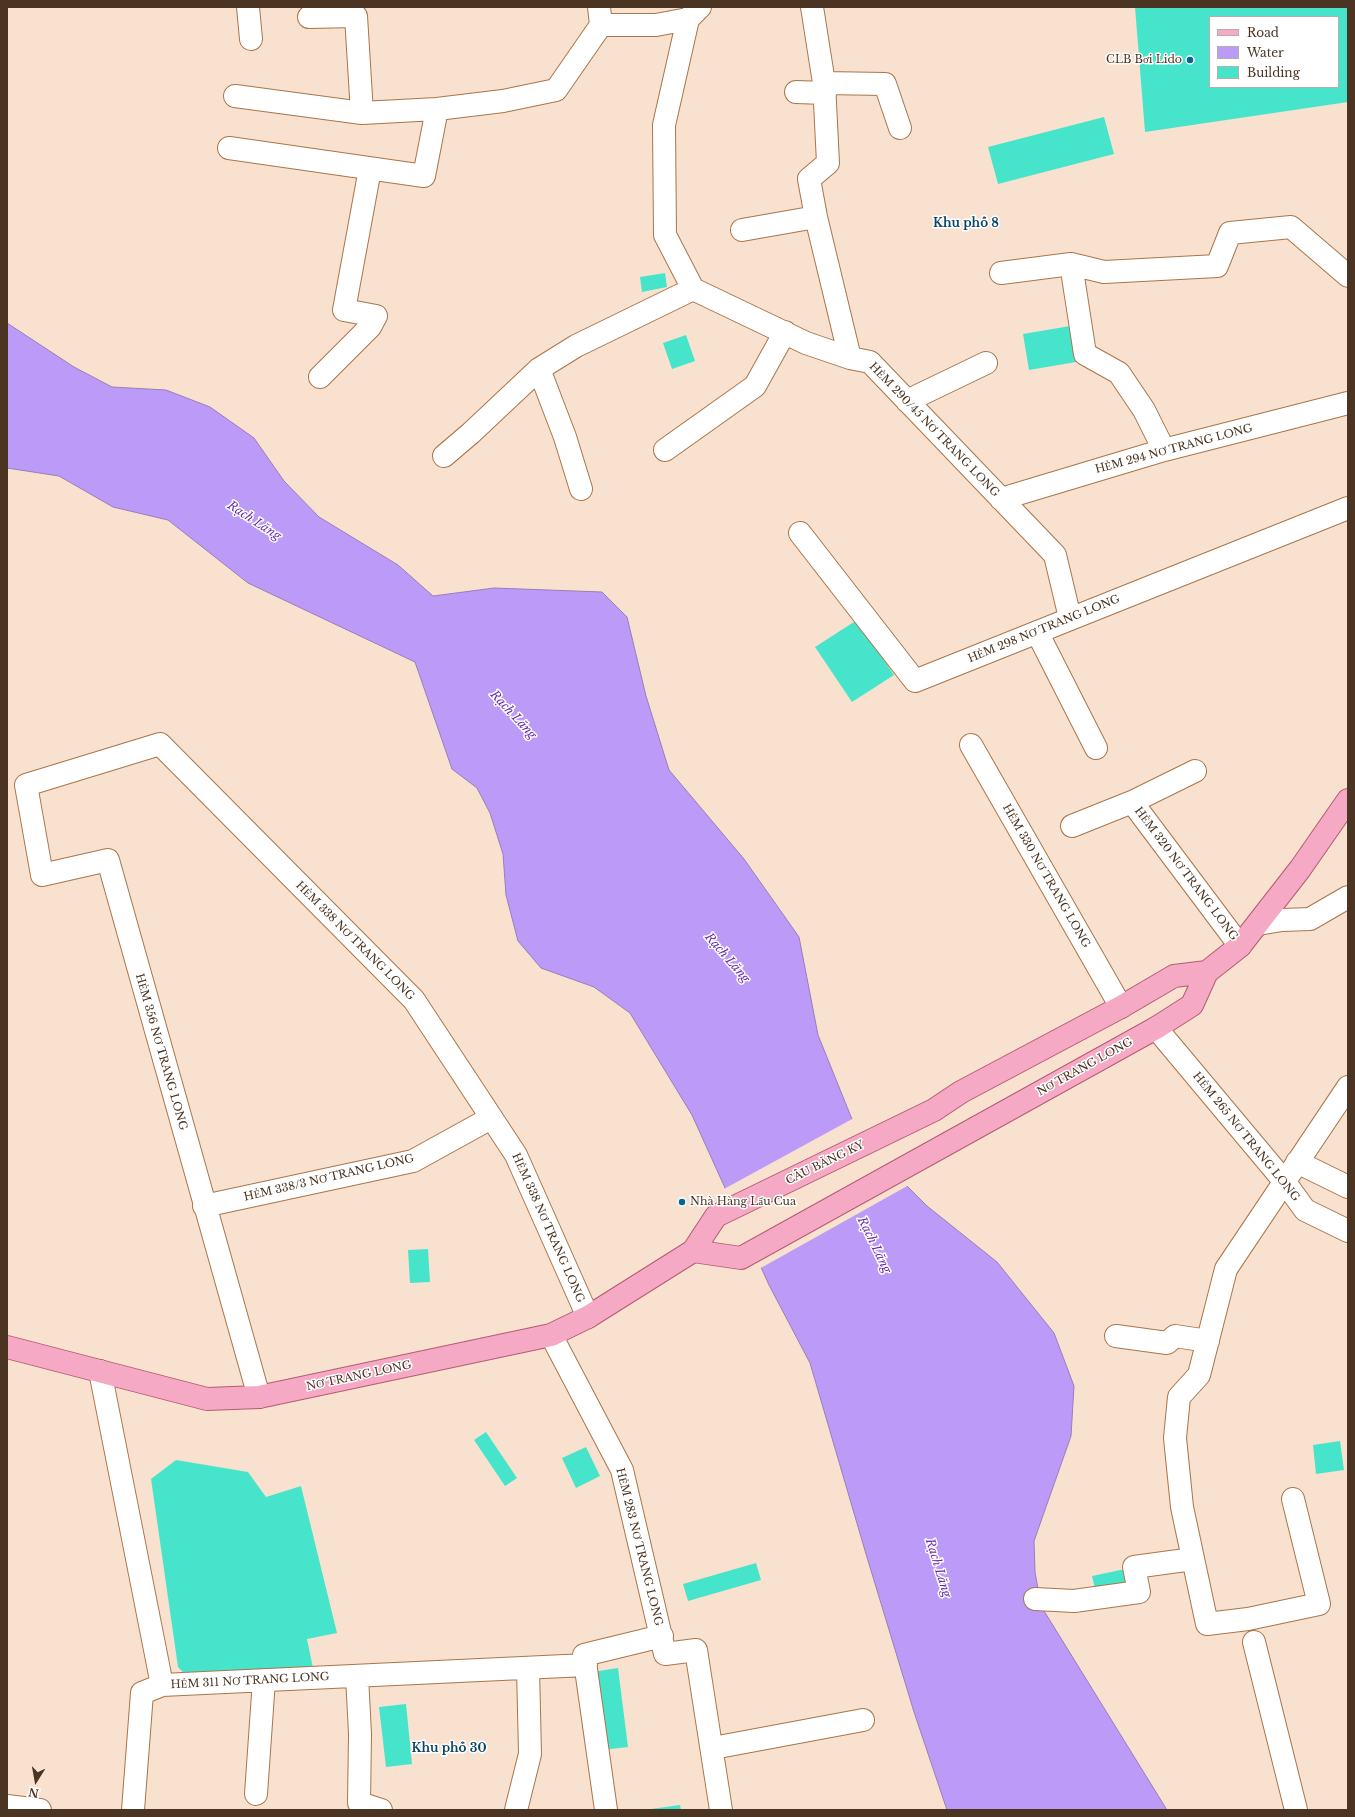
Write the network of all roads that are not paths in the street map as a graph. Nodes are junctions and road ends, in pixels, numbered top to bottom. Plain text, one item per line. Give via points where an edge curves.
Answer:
1 (248, 7) edge
2 (812, 7) edge
3 (694, 13) edge
4 (600, 16) edge
5 (309, 17) dead end
6 (251, 39) dead end
7 (824, 88) junction
8 (796, 92) dead end
9 (235, 96) dead end
10 (437, 109) junction
11 (362, 113) junction
12 (900, 128) dead end
13 (229, 148) dead end
14 (370, 169) junction
15 (816, 217) junction
16 (742, 230) dead end
17 (1071, 264) junction
18 (1001, 273) dead end
19 (1348, 276) edge
20 (693, 289) junction
21 (785, 332) junction
22 (850, 358) junction
23 (986, 363) dead end
24 (539, 369) junction
25 (320, 377) dead end
26 (907, 401) junction
27 (1348, 403) edge
28 (665, 450) dead end
29 (1164, 450) junction
30 (444, 456) dead end
31 (581, 488) dead end
32 (1001, 499) junction
33 (1348, 508) edge
34 (800, 533) dead end
35 (1070, 618) junction
36 (1037, 632) junction
37 (971, 744) dead end
38 (1096, 748) dead end
39 (1195, 771) dead end
40 (26, 785) joint
41 (1348, 800) edge
42 (1132, 802) junction
43 (1072, 826) dead end
44 (1348, 897) edge
45 (1258, 924) junction
46 (1240, 946) junction
47 (1207, 972) junction
48 (1121, 1007) junction
49 (1156, 1028) junction
50 (1348, 1087) edge
51 (491, 1118) junction
52 (1297, 1162) junction
53 (1284, 1181) junction
54 (1348, 1186) edge
55 (204, 1206) junction
56 (716, 1216) joint
57 (1348, 1232) edge
58 (693, 1251) junction
59 (588, 1317) junction
60 (551, 1335) junction
61 (1116, 1336) dead end
62 (1208, 1341) junction
63 (7, 1347) edge
64 (100, 1371) junction
65 (258, 1397) junction
66 (1293, 1499) dead end
67 (1193, 1559) junction
68 (1035, 1599) dead end
69 (662, 1636) junction
70 (1254, 1642) dead end
71 (586, 1665) junction
72 (528, 1668) junction
73 (357, 1676) junction
74 (264, 1680) junction
75 (162, 1685) junction
76 (863, 1720) dead end
77 (713, 1748) junction
78 (256, 1794) dead end
79 (7, 1806) edge
80 (40, 1810) edge
81 (133, 1810) edge
82 (381, 1810) edge
83 (516, 1810) edge
84 (606, 1810) edge
85 (721, 1810) edge
86 (1296, 1810) edge

1 - 6 street
2 - 7 street
3 - 4 street via 656,25
3 - 20 street via 664,125 665,236
4 - 10 street via 556,90 503,101
5 - 11 street via 356,16
7 - 8 street
7 - 12 street via 886,84
7 - 15 street via 828,163 809,179
9 - 11 street
10 - 11 street
10 - 14 street via 424,176
13 - 14 street
14 - 25 street via 344,310 376,316 370,327
15 - 16 street
15 - 22 street
17 - 18 street
17 - 19 street via 1104,272 1217,266 1230,233 1291,227
17 - 29 street via 1085,354 1119,373 1144,410
20 - 21 street, HẺM 290/45 NƠ TRANG LONG
20 - 24 street via 576,346
21 - 22 street, HẺM 290/45 NƠ TRANG LONG
21 - 28 street via 755,386
22 - 26 street, HẺM 290/45 NƠ TRANG LONG via 870,362
23 - 26 street
24 - 30 street
24 - 31 street
26 - 32 street, HẺM 290/45 NƠ TRANG LONG
27 - 29 street, HẺM 294 NƠ TRANG LONG
29 - 32 street, HẺM 294 NƠ TRANG LONG
32 - 35 street, HẺM 290/45 NƠ TRANG LONG via 1055,555
33 - 35 street, HẺM 298 NƠ TRANG LONG
34 - 36 street, HẺM 298 NƠ TRANG LONG via 915,681
35 - 36 street, HẺM 298 NƠ TRANG LONG
36 - 38 street
37 - 48 street, HẺM 330 NƠ TRANG LONG
39 - 42 street, HẺM 320 NƠ TRANG LONG
40 - 51 street, HẺM 338 NƠ TRANG LONG via 160,744 414,1000
40 - 55 street, HẺM 356 NƠ TRANG LONG via 42,875 108,860
41 - 45 main road, NƠ TRANG LONG
42 - 43 street, HẺM 320 NƠ TRANG LONG
42 - 46 street, HẺM 320 NƠ TRANG LONG
44 - 45 street via 1310,919
45 - 46 main road, NƠ TRANG LONG
46 - 47 main road, NƠ TRANG LONG
47 - 48 main road via 1174,976
47 - 49 main road, NƠ TRANG LONG via 1192,1005
48 - 56 main road, CẦU BĂNG KY via 961,1092 934,1110
49 - 53 street, HẺM 265 NƠ TRANG LONG
49 - 58 main road, NƠ TRANG LONG via 741,1258
50 - 52 street
51 - 55 street, HẺM 338/3 NƠ TRANG LONG via 413,1161
51 - 59 street, HẺM 338 NƠ TRANG LONG via 516,1155
52 - 53 street
52 - 54 street
53 - 57 street, HẺM 265 NƠ TRANG LONG via 1305,1210
53 - 62 street via 1226,1269
55 - 65 street, HẺM 356 NƠ TRANG LONG
56 - 58 main road, NƠ TRANG LONG
58 - 59 main road, NƠ TRANG LONG
59 - 60 main road, NƠ TRANG LONG
60 - 65 main road, NƠ TRANG LONG
60 - 69 street, HẺM 283 NƠ TRANG LONG via 622,1470
61 - 62 street via 1167,1343 1175,1336
62 - 67 street via 1199,1375 1179,1397 1175,1438 1182,1507
63 - 64 main road, NƠ TRANG LONG
64 - 65 main road, NƠ TRANG LONG via 207,1399
64 - 75 street, HẺM 311 NƠ TRANG LONG
66 - 67 street via 1319,1604 1248,1619 1207,1624
67 - 68 street via 1134,1567 1139,1592 1074,1601
69 - 71 street, HẺM 283 NƠ TRANG LONG via 584,1655
69 - 77 street via 664,1654 696,1650
70 - 86 street
71 - 72 street, HẺM 311 NƠ TRANG LONG
71 - 84 street
72 - 73 street, HẺM 311 NƠ TRANG LONG
72 - 83 street via 530,1754
73 - 74 street, HẺM 311 NƠ TRANG LONG
73 - 82 street via 360,1734 358,1802
74 - 75 street, HẺM 311 NƠ TRANG LONG
74 - 78 street
75 - 81 street via 142,1693
76 - 77 street
77 - 85 street
79 - 80 street

